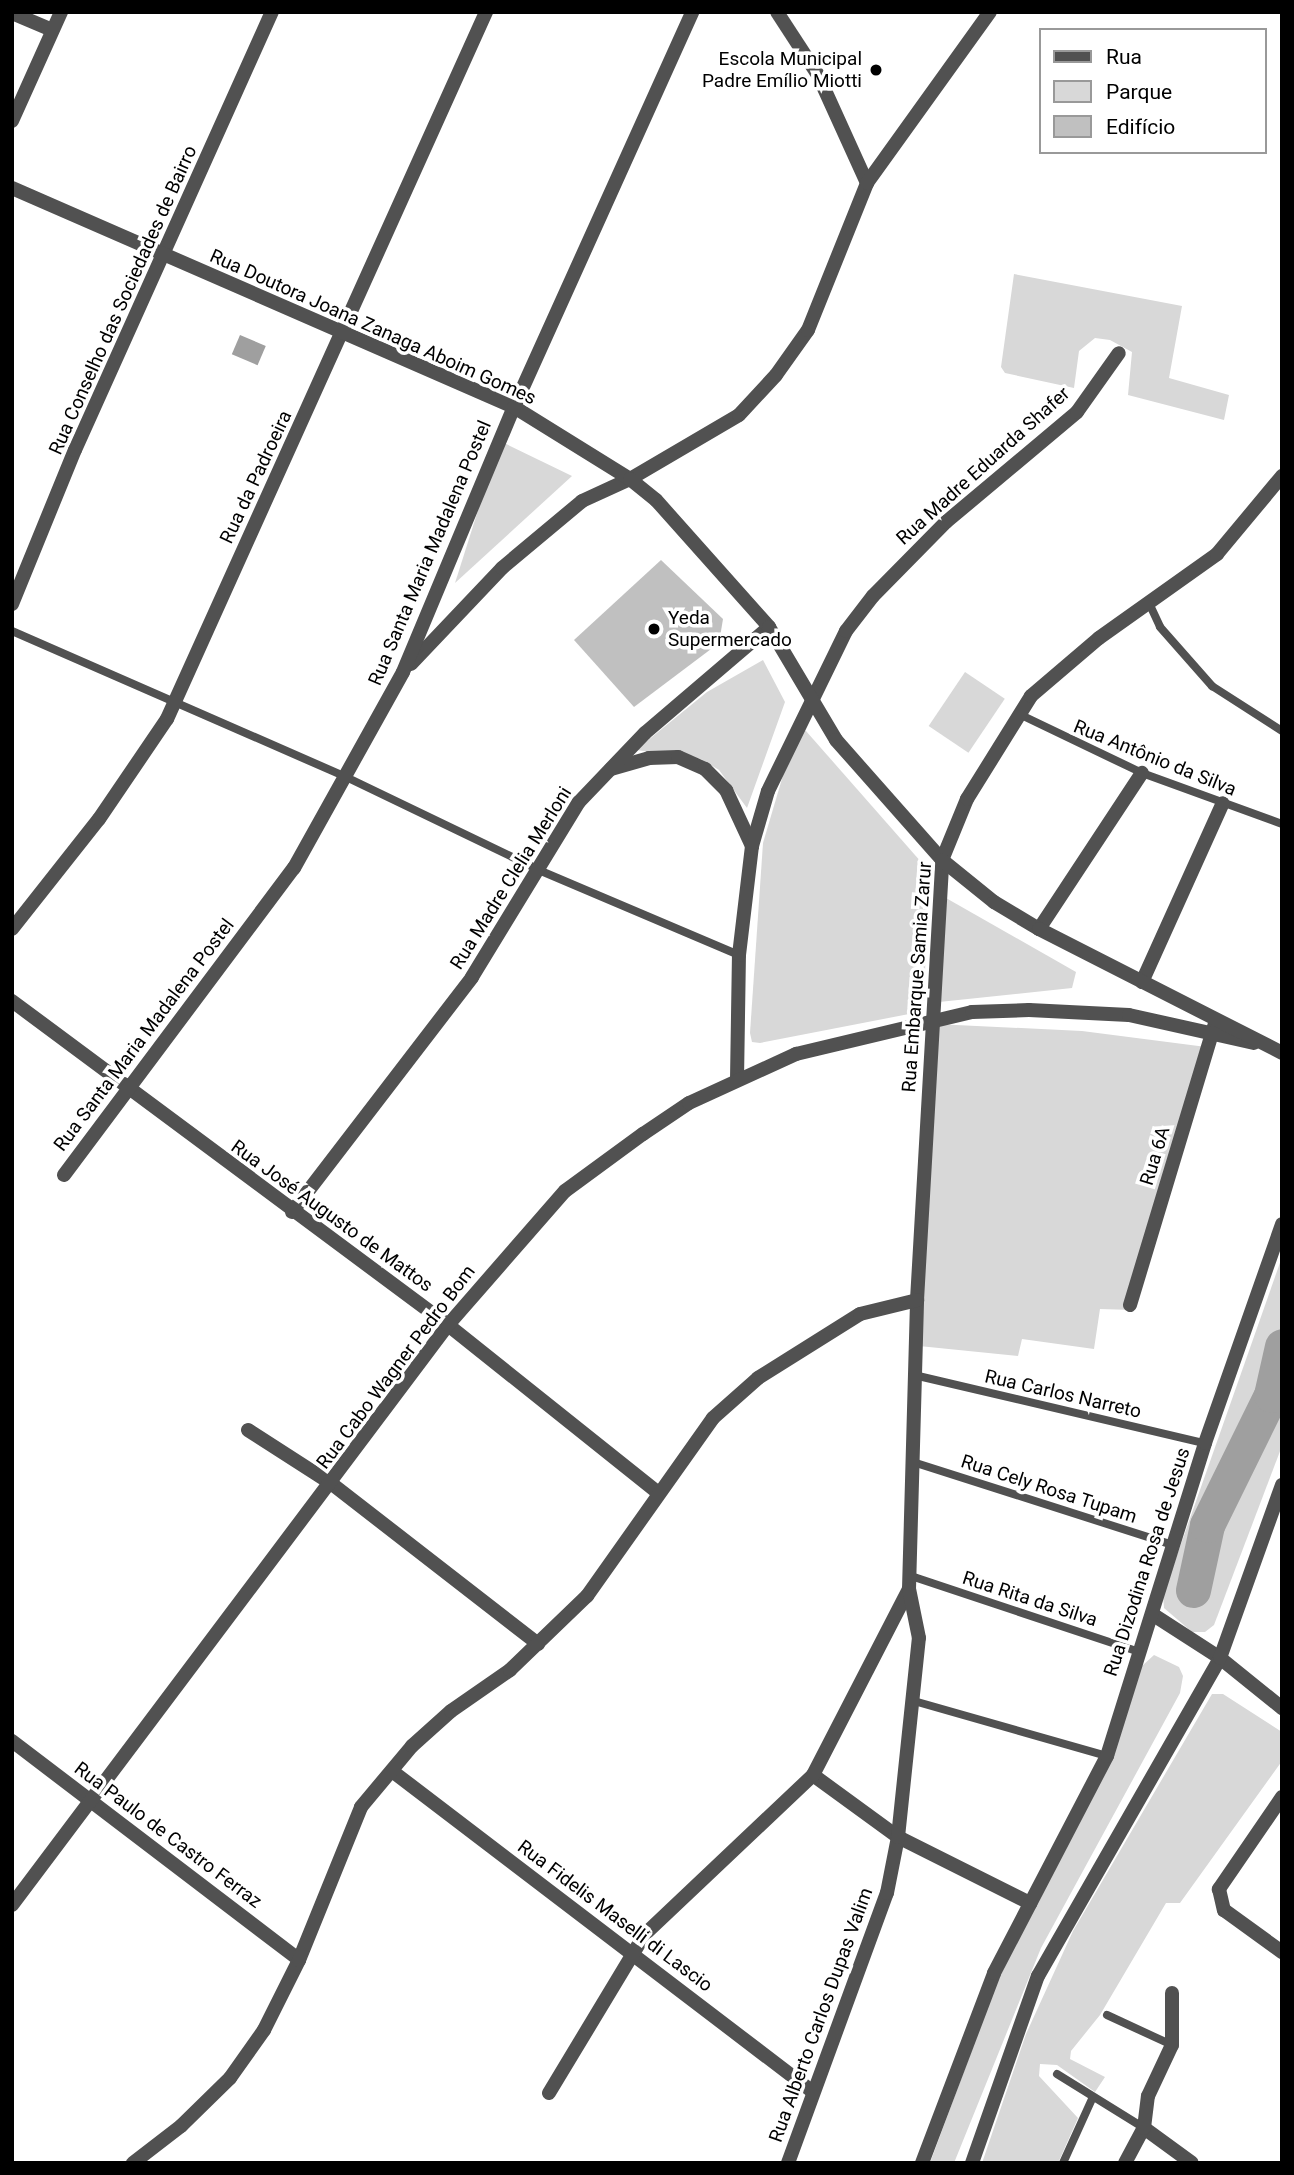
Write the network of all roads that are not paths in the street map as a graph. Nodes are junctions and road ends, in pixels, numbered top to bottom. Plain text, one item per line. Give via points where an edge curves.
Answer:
1 (61, 12) edge
2 (272, 12) edge
3 (486, 12) edge
4 (692, 12) edge
5 (777, 12) edge
6 (989, 12) edge
7 (12, 13) edge
8 (52, 30) junction
9 (12, 121) edge
10 (867, 183) junction
11 (12, 188) edge
12 (165, 257) junction
13 (343, 334) junction
14 (1119, 353) dead end
15 (514, 407) junction
16 (1282, 476) edge
17 (630, 479) junction
18 (1149, 603) junction
19 (12, 604) edge
20 (769, 627) junction
21 (12, 631) edge
22 (403, 672) junction
23 (176, 700) junction
24 (812, 701) junction
25 (1019, 715) junction
26 (1282, 731) edge
27 (607, 771) junction
28 (1142, 773) junction
29 (346, 776) junction
30 (1223, 803) junction
31 (1282, 824) edge
32 (752, 846) junction
33 (942, 860) junction
34 (541, 870) junction
35 (12, 929) edge
36 (1039, 929) junction
37 (739, 955) junction
38 (1142, 982) junction
39 (12, 1001) edge
40 (931, 1019) junction
41 (1215, 1025) junction
42 (1277, 1051) edge
43 (737, 1080) junction
44 (130, 1089) junction
45 (64, 1175) dead end
46 (292, 1212) junction
47 (1282, 1224) edge
48 (917, 1300) junction
49 (1129, 1305) dead end
50 (448, 1325) junction
51 (914, 1375) junction
52 (248, 1430) dead end
53 (1205, 1443) junction
54 (916, 1463) junction
55 (331, 1484) junction
56 (1282, 1485) edge
57 (657, 1492) junction
58 (1173, 1545) junction
59 (910, 1583) junction
60 (1152, 1614) junction
61 (538, 1644) junction
62 (1139, 1652) junction
63 (1220, 1658) junction
64 (914, 1701) junction
65 (1282, 1708) edge
66 (12, 1741) edge
67 (1107, 1756) junction
68 (392, 1771) junction
69 (813, 1775) junction
70 (1282, 1797) edge
71 (93, 1802) junction
72 (898, 1837) junction
73 (1030, 1903) junction
74 (12, 1905) edge
75 (632, 1952) junction
76 (1282, 1952) edge
77 (299, 1960) junction
78 (1172, 1993) dead end
79 (1107, 2015) dead end
80 (1172, 2045) junction
81 (1057, 2074) dead end
82 (813, 2092) junction
83 (549, 2093) dead end
84 (1093, 2097) junction
85 (1144, 2128) junction
86 (133, 2163) edge
87 (788, 2163) edge
88 (922, 2163) edge
89 (972, 2163) edge
90 (1063, 2163) edge
91 (1125, 2163) edge
92 (1192, 2163) edge

1 - 8 street
2 - 12 street, Rua Conselho das Sociedades de Bairro
3 - 13 street, Rua da Padroeira
4 - 15 street, Rua Santa Maria Madalena Postel
5 - 10 street via 818,75
6 - 10 street
7 - 8 street
8 - 9 street
10 - 17 street via 808,330 776,375 739,415
11 - 12 street, Rua Doutora Joana Zanaga Aboim Gomes
12 - 13 street, Rua Doutora Joana Zanaga Aboim Gomes
12 - 19 street, Rua Conselho das Sociedades de Bairro via 75,450
13 - 15 street, Rua Doutora Joana Zanaga Aboim Gomes
13 - 23 street, Rua da Padroeira
14 - 24 street, Rua Madre Eduarda Shafer via 1077,412 946,522 873,596 846,631
15 - 17 street, Rua Doutora Joana Zanaga Aboim Gomes
15 - 22 street, Rua Santa Maria Madalena Postel
16 - 18 street, Rua Embarque Samia Zarur via 1217,554
17 - 20 street, Rua Doutora Joana Zanaga Aboim Gomes via 656,500
17 - 22 street via 582,501 540,534
18 - 25 street, Rua Embarque Samia Zarur via 1060,669
18 - 26 lane via 1160,627 1212,686
20 - 24 street, Rua Doutora Joana Zanaga Aboim Gomes
20 - 27 street, Rua Madre Clelia Merloni
21 - 23 lane
22 - 29 street, Rua Santa Maria Madalena Postel
23 - 29 lane
23 - 35 street, Rua da Padroeira via 99,819
24 - 32 street, Rua Madre Eduarda Shafer via 768,791
24 - 33 street, Rua Doutora Joana Zanaga Aboim Gomes via 836,740
25 - 28 lane, Rua Antônio da Silva
25 - 33 street, Rua Embarque Samia Zarur via 967,799
27 - 32 street via 649,758 678,757 705,769 726,790
27 - 34 street, Rua Madre Clelia Merloni via 579,802
28 - 30 lane, Rua Antônio da Silva
28 - 36 street
29 - 34 lane
29 - 44 street, Rua Santa Maria Madalena Postel via 294,867
30 - 31 lane, Rua Antônio da Silva
30 - 38 street
32 - 37 street, Rua Madre Eduarda Shafer
33 - 36 street, Rua Doutora Joana Zanaga Aboim Gomes via 994,902
33 - 40 street, Rua Embarque Samia Zarur
34 - 37 lane
34 - 46 street, Rua Madre Clelia Merloni via 472,977
36 - 38 street, Rua Doutora Joana Zanaga Aboim Gomes
37 - 43 street, Rua Madre Eduarda Shafer
38 - 41 street, Rua Doutora Joana Zanaga Aboim Gomes
39 - 44 street, Rua José Augusto de Mattos
40 - 41 street, Rua Cabo Wagner Pedro Bom via 1029,1010
40 - 43 street, Rua Cabo Wagner Pedro Bom via 796,1054
40 - 48 street, Rua Embarque Samia Zarur
41 - 42 street, Rua Doutora Joana Zanaga Aboim Gomes
41 - 49 street, Rua 6A
43 - 50 street, Rua Cabo Wagner Pedro Bom via 689,1103 565,1191
44 - 45 street, Rua Santa Maria Madalena Postel
44 - 46 street, Rua José Augusto de Mattos
46 - 50 street, Rua José Augusto de Mattos
47 - 53 street, Rua Dizodina Rosa de Jesus
48 - 51 street, Rua Embarque Samia Zarur
48 - 57 street via 860,1314 758,1378 713,1418
50 - 55 street, Rua Cabo Wagner Pedro Bom
50 - 57 street, Rua José Augusto de Mattos
51 - 53 lane, Rua Carlos Narreto
51 - 54 street, Rua Embarque Samia Zarur
52 - 55 street
53 - 58 street, Rua Dizodina Rosa de Jesus
54 - 58 lane, Rua Cely Rosa Tupam
54 - 59 street, Rua Embarque Samia Zarur
55 - 61 street
55 - 71 street, Rua Cabo Wagner Pedro Bom
56 - 63 street
57 - 61 street via 615,1562
58 - 60 street, Rua Dizodina Rosa de Jesus
59 - 62 lane, Rua Rita da Silva
59 - 64 street, Rua Alberto Carlos Dupas Valim via 919,1638
59 - 69 street
60 - 62 street, Rua Dizodina Rosa de Jesus
60 - 63 street
61 - 68 street via 428,1729
62 - 67 street, Rua Dizodina Rosa de Jesus
63 - 65 street
63 - 89 street via 1038,1976
64 - 67 lane
64 - 72 street, Rua Alberto Carlos Dupas Valim
66 - 71 street, Rua Paulo de Castro Ferraz
67 - 73 street, Rua Dizodina Rosa de Jesus
68 - 75 street, Rua Fidelis Maselli di Lascio
68 - 77 street via 361,1807
69 - 72 street
69 - 75 street via 671,1907
70 - 76 street via 1219,1889 1224,1910
71 - 74 street, Rua Cabo Wagner Pedro Bom
71 - 77 street, Rua Paulo de Castro Ferraz
72 - 73 street
72 - 82 street, Rua Alberto Carlos Dupas Valim via 887,1894
73 - 88 street, Rua Dizodina Rosa de Jesus via 994,1973
75 - 82 street, Rua Fidelis Maselli di Lascio
75 - 83 street
77 - 86 street via 264,2030 230,2078 181,2126
78 - 80 street
79 - 80 lane
80 - 85 street via 1147,2096
81 - 84 lane
82 - 87 street, Rua Alberto Carlos Dupas Valim
84 - 85 lane
84 - 90 lane
85 - 91 street
85 - 92 street

